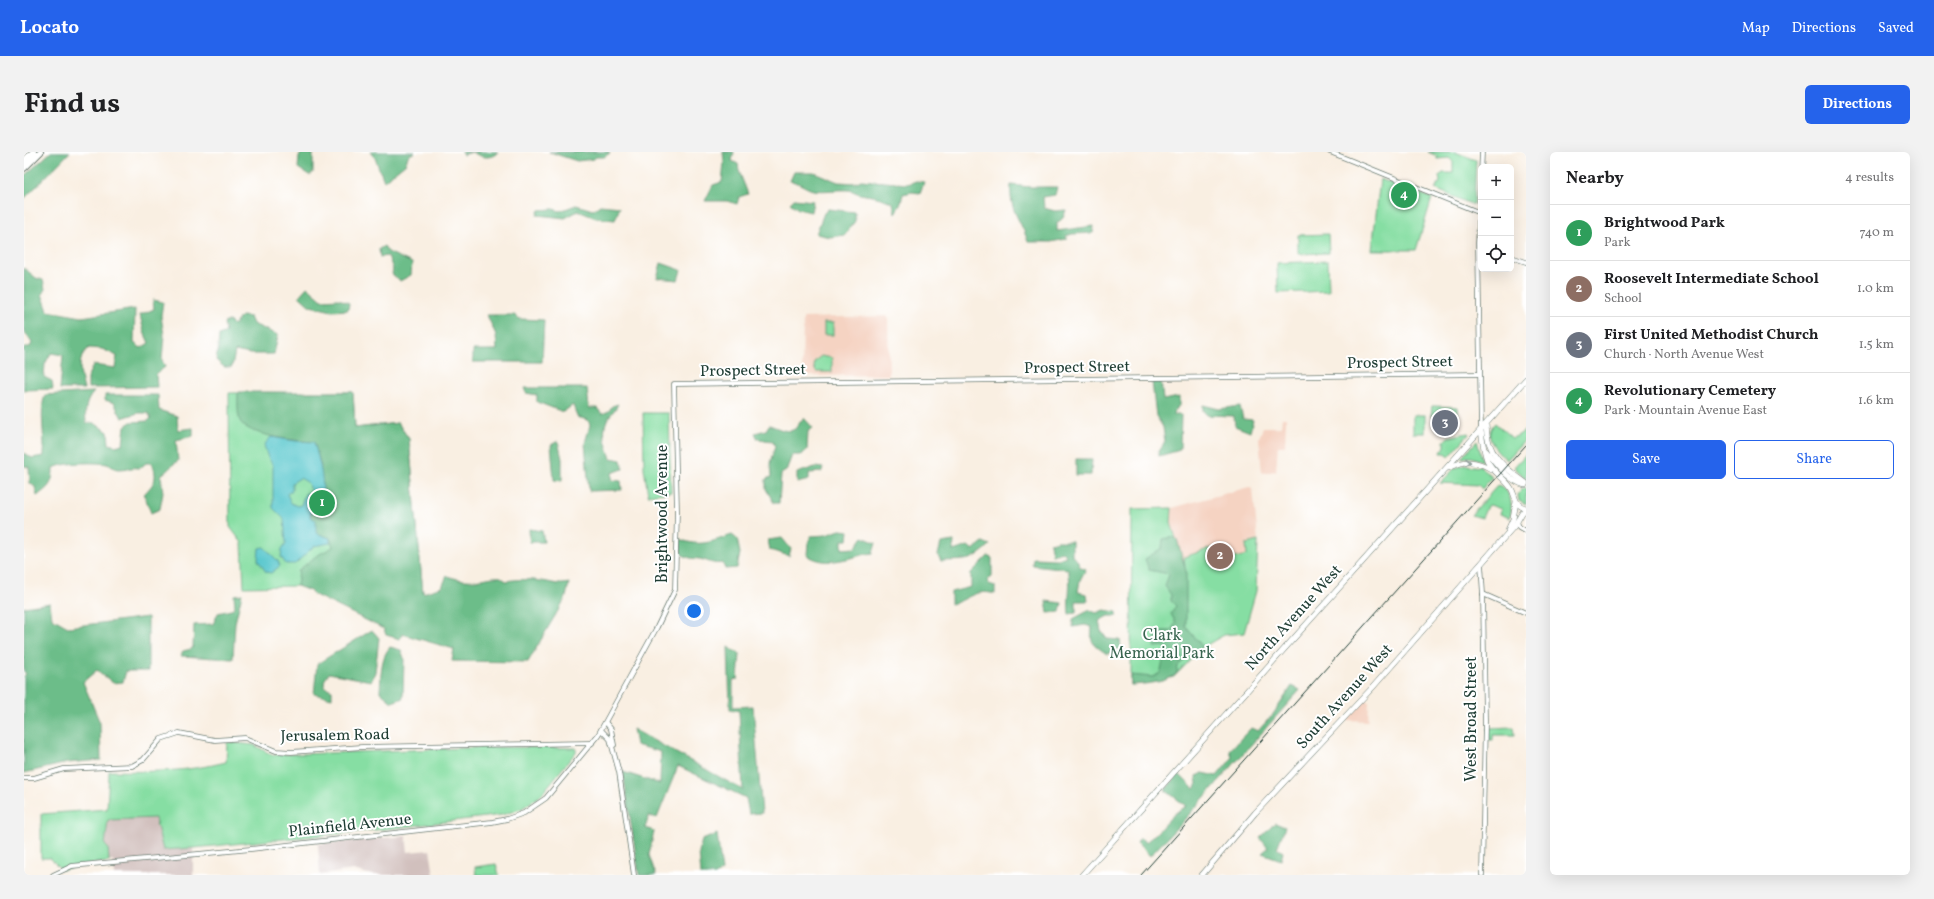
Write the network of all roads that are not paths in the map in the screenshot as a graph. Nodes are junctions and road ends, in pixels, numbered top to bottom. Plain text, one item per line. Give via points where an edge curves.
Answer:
1 (32, 152) edge
2 (40, 152) edge
3 (1330, 152) edge
4 (1482, 152) edge
5 (24, 161) edge
6 (24, 168) edge
7 (1479, 200) edge
8 (1478, 212) edge
9 (1514, 258) edge
10 (1526, 262) edge
11 (1480, 272) edge
12 (1479, 374) junction
13 (1526, 379) edge
14 (674, 384) joint
15 (1486, 424) junction
16 (1481, 430) junction
17 (1486, 452) junction
18 (1444, 470) junction
19 (1493, 470) junction
20 (1526, 485) edge
21 (1515, 500) junction
22 (1526, 509) edge
23 (1517, 522) junction
24 (1526, 531) edge
25 (1506, 535) junction
26 (1481, 564) junction
27 (1483, 594) junction
28 (1526, 613) edge
29 (606, 723) junction
30 (601, 730) junction
31 (592, 743) junction
32 (614, 752) junction
33 (24, 778) edge
34 (55, 874) edge
35 (634, 875) edge
36 (1082, 875) edge
37 (1202, 875) edge
38 (1482, 875) edge

1 - 5 highway
2 - 6 highway
3 - 8 street
4 - 7 street
9 - 10 street
11 - 12 street
12 - 14 street, Prospect Street
12 - 16 street
13 - 15 main road, North Avenue West
14 - 29 street, Brightwood Avenue via 677,511 675,590
15 - 16 main road, North Avenue West
15 - 20 main road via 1487,438 1493,454
16 - 17 main road
16 - 18 main road, North Avenue West
17 - 19 main road
17 - 20 main road via 1493,462 1517,483
18 -> 19 main road via 1466,461 1481,463
18 - 36 main road, North Avenue West
19 - 21 main road via 1510,485
20 - 21 main road via 1517,490
21 - 22 main road
21 - 25 main road, South Avenue West via 1513,519
22 - 23 main road, South Avenue West
23 - 24 street via 1520,528
23 - 25 main road, South Avenue West
25 - 26 main road, South Avenue West
26 - 27 street, West Broad Street
26 - 37 main road, South Avenue West via 1374,687 1255,813
27 - 28 street
27 - 38 street, West Broad Street via 1485,721
29 - 30 street, Plainfield Avenue
29 - 32 street via 611,730
30 - 31 street, Plainfield Avenue
30 - 32 street via 608,735
31 - 33 street, Jerusalem Road via 362,747 291,752 276,751 245,738 214,740 179,733 161,739 143,760 132,766 64,770
31 - 34 street, Plainfield Avenue via 546,798 531,809 507,819 410,832 72,866
32 - 35 street

